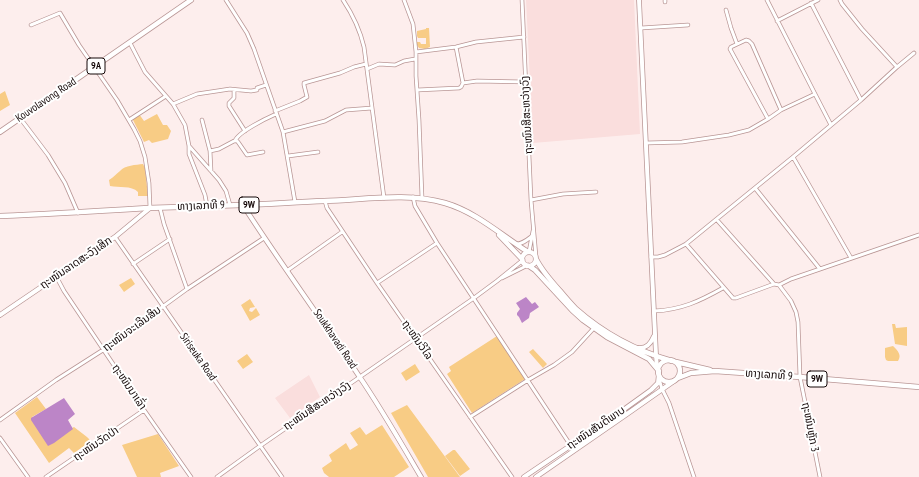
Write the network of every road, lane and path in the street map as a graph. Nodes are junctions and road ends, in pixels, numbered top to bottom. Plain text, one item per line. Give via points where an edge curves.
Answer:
1 (191, 0) edge
2 (226, 0) edge
3 (343, 0) edge
4 (404, 0) edge
5 (522, 0) edge
6 (639, 0) edge
7 (767, 0) edge
8 (818, 0) edge
9 (840, 0) edge
10 (811, 3) junction
11 (726, 10) dead end
12 (778, 21) junction
13 (31, 25) dead end
14 (688, 25) dead end
15 (641, 28) junction
16 (524, 37) junction
17 (130, 43) junction
18 (737, 44) junction
19 (456, 46) junction
20 (416, 52) junction
21 (914, 52) dead end
22 (415, 59) junction
23 (366, 64) junction
24 (94, 67) junction
25 (897, 67) junction
26 (367, 69) junction
27 (526, 82) junction
28 (463, 83) junction
29 (266, 85) junction
30 (234, 90) junction
31 (417, 90) junction
32 (815, 94) junction
33 (166, 96) junction
34 (861, 100) junction
35 (173, 104) junction
36 (372, 108) junction
37 (781, 110) junction
38 (276, 112) junction
39 (20, 118) junction
40 (768, 119) junction
41 (129, 120) junction
42 (202, 120) dead end
43 (831, 125) junction
44 (245, 131) junction
45 (0, 132) edge
46 (283, 132) junction
47 (235, 140) junction
48 (646, 143) junction
49 (189, 146) junction
50 (210, 151) junction
51 (263, 152) dead end
52 (318, 152) dead end
53 (288, 156) junction
54 (793, 157) junction
55 (211, 171) junction
56 (755, 188) junction
57 (596, 192) dead end
58 (413, 197) junction
59 (384, 198) junction
60 (422, 198) junction
61 (531, 200) junction
62 (325, 201) junction
63 (295, 202) junction
64 (230, 205) junction
65 (242, 205) junction
66 (207, 206) junction
67 (150, 208) junction
68 (160, 208) junction
69 (78, 213) junction
70 (0, 216) edge
71 (717, 220) junction
72 (491, 227) junction
73 (533, 230) junction
74 (342, 232) junction
75 (919, 235) edge
76 (532, 236) junction
77 (115, 238) junction
78 (264, 238) junction
79 (170, 239) junction
80 (437, 243) junction
81 (515, 244) junction
82 (686, 244) junction
83 (528, 252) junction
84 (651, 256) junction
85 (536, 258) junction
86 (851, 258) junction
87 (522, 260) junction
88 (133, 264) junction
89 (528, 266) junction
90 (820, 269) junction
91 (288, 270) junction
92 (56, 276) junction
93 (497, 281) junction
94 (377, 283) junction
95 (774, 284) junction
96 (779, 286) junction
97 (723, 288) junction
98 (187, 289) junction
99 (474, 298) junction
100 (163, 306) junction
101 (654, 310) junction
102 (0, 315) edge
103 (594, 328) junction
104 (655, 334) junction
105 (416, 339) junction
106 (622, 343) junction
107 (637, 348) junction
108 (103, 350) junction
109 (656, 356) junction
110 (673, 361) junction
111 (658, 371) junction
112 (715, 371) junction
113 (360, 377) junction
114 (800, 377) junction
115 (659, 379) junction
116 (676, 379) junction
117 (528, 380) junction
118 (919, 387) edge
119 (662, 389) junction
120 (144, 410) junction
121 (470, 417) junction
122 (0, 420) edge
123 (0, 438) edge
124 (260, 446) junction
125 (571, 446) junction
126 (28, 477) edge
127 (46, 477) edge
128 (191, 477) edge
129 (217, 477) edge
130 (282, 477) edge
131 (421, 477) edge
132 (512, 477) edge
133 (524, 477) edge
134 (536, 477) edge
135 (694, 477) edge
136 (820, 477) edge

1 - 17 main road, Kouvolavong Road / 9A
2 - 29 street via 247,33
3 - 23 street via 361,36
4 - 20 street via 413,24
5 - 16 street, ຖະໜົນສີສະຫວ່າງວົງ
6 - 15 street
7 - 12 street
8 - 10 street
9 - 25 street via 862,30
10 - 12 street
10 - 34 street
11 - 18 street
12 - 32 street
13 - 24 street via 60,13
14 - 15 street
15 - 48 street
16 - 19 street
16 - 27 street, ຖະໜົນສີສະຫວ່າງວົງ
17 - 24 main road, Kouvolavong Road / 9A
17 - 33 street via 146,72
18 - 37 street via 746,40 752,44
18 - 40 street via 730,49
19 - 20 street
19 - 28 street
20 - 22 street
21 - 25 street
22 - 26 street via 395,65 379,64
22 - 31 street
23 - 26 street
23 - 38 street via 304,83 307,97
24 - 39 main road, Kouvolavong Road / 9A
24 - 41 street
25 - 34 street
26 - 36 street
27 - 28 street
27 - 61 street, ຖະໜົນສີສະຫວ່າງວົງ
28 - 31 street via 459,88
29 - 30 street via 251,91
29 - 38 street
30 - 35 street via 197,94
30 - 44 street via 234,98 229,106
31 - 60 street
32 - 37 street
32 - 43 street
33 - 35 street
33 - 41 street
34 - 43 street
35 - 49 street via 185,125
36 - 46 street via 346,110 325,121
36 - 59 street
37 - 40 street
38 - 44 street
38 - 46 street
39 - 45 main road, Kouvolavong Road / 9A
39 - 69 street via 48,155 65,183
40 - 48 street via 749,130 729,136 682,142
41 - 67 street via 145,157
42 - 50 street
43 - 54 street
44 - 47 street
46 - 53 street
47 - 50 street
47 - 51 street via 247,155
48 - 84 street
49 - 55 street
49 - 66 street via 189,154
50 - 55 street
52 - 53 street
53 - 63 street
54 - 56 street
54 - 86 street
55 - 64 street via 226,191
56 - 71 street
56 - 90 street
57 - 61 street via 563,194
58 - 59 main road, ທາງເລກທີ 9 / 9W
58 - 60 main road, ທາງເລກທີ 9 / 9W
58 - 80 street via 415,206
59 - 62 main road, ທາງເລກທີ 9 / 9W
60 - 72 main road, ທາງເລກທີ 9 / 9W via 460,208
61 - 73 street, ຖະໜົນສີສະຫວ່າງວົງ
62 - 63 main road, ທາງເລກທີ 9 / 9W
62 - 74 street, ຖະໜົນວິໄລ
63 - 65 main road, ທາງເລກທີ 9 / 9W
64 - 65 main road, ທາງເລກທີ 9 / 9W
64 - 66 main road, ທາງເລກທີ 9 / 9W
65 - 78 street, Soukkhavadi Road
66 - 68 main road, ທາງເລກທີ 9 / 9W
67 - 68 main road, ທາງເລກທີ 9 / 9W
67 - 69 main road, ທາງເລກທີ 9 / 9W
67 - 77 street, ຖະໜົນລາດສະວົງເສິກ
68 - 79 street
69 - 70 main road, ທາງເລກທີ 9 / 9W
71 - 82 street
71 - 95 street
72 - 81 main road, ທາງເລກທີ 9 / 9W
72 - 87 main road, ທາງເລກທີ 9 / 9W
73 - 76 street
73 - 85 street
74 - 91 street
74 - 94 street, ຖະໜົນວິໄລ
75 - 86 street
76 - 81 street via 521,244
76 - 83 street
77 - 88 street, Siriseuka Road
77 - 92 street, ຖະໜົນລາດສະວົງເສິກ
78 - 91 street, Soukkhavadi Road
78 - 98 street, ຖະໜົນຈະເລີນສິນ
79 - 88 street
79 - 98 street
80 - 94 street
80 - 99 street
81 - 83 main road, ທາງເລກທີ 9 / 9W
82 - 84 street via 665,255
82 - 97 street
83 - 85 main road via 533,253
83 - 87 main road via 523,255
84 - 101 street
85 - 89 main road via 533,264
85 - 106 main road, ທາງເລກທີ 9 / 9W via 545,273 575,307 595,325
86 - 90 street
87 - 89 main road
87 - 93 street
88 - 100 street, Siriseuka Road
89 - 93 street
89 - 103 main road, ທາງເລກທີ 9 / 9W
90 - 96 street via 785,281
91 - 113 street, Soukkhavadi Road
92 - 102 street, ຖະໜົນລາດສະວົງເສິກ
92 - 108 street, ຖະໜົນນາເລົ່າ
93 - 99 street, ຖະໜົນສີສະຫວ່າງວົງ
94 - 105 street, ຖະໜົນວິໄລ
95 - 96 street
95 - 97 street via 736,298
96 - 114 street, ຖະໜົນຫຼັກ 3 via 796,312
97 - 101 street via 709,297 680,308
98 - 100 street, ຖະໜົນຈະເລີນສິນ
99 - 105 street, ຖະໜົນສີສະຫວ່າງວົງ
99 - 117 street
100 - 108 street, ຖະໜົນຈະເລີນສິນ
100 - 124 street, Siriseuka Road
101 - 104 street
103 - 106 main road, ທາງເລກທີ 9 / 9W
103 - 117 street via 572,352
104 - 107 street via 647,346
104 - 109 street
105 - 113 street, ຖະໜົນສີສະຫວ່າງວົງ
105 - 121 street, ຖະໜົນວິໄລ
106 - 107 main road, ທາງເລກທີ 9 / 9W
106 - 111 main road, ທາງເລກທີ 9 / 9W via 649,358
107 - 109 main road, ທາງເລກທີ 9 / 9W
108 - 120 street, ຖະໜົນນາເລົ່າ
108 - 122 street, ຖະໜົນຈະເລີນສິນ
109 - 110 main road, ທາງເລກທີ 9 / 9W
109 - 111 street
110 - 111 main road via 663,363
110 - 112 main road, ທາງເລກທີ 9 / 9W
110 - 116 main road via 680,368 680,374
111 - 115 street
111 - 116 main road, ທາງເລກທີ 9 / 9W via 664,380 670,382
112 - 114 main road, ທາງເລກທີ 9 / 9W
112 - 116 main road, ທາງເລກທີ 9 / 9W via 691,373
113 - 124 street, ຖະໜົນສີສະຫວ່າງວົງ
113 - 131 street, Soukkhavadi Road
114 - 118 main road, ທາງເລກທີ 9 / 9W
114 - 136 street, ຖະໜົນຫຼັກ 3
115 - 119 street
115 - 125 street, ຖະໜົນສັນຕິພາບ via 651,390
116 - 119 street, ຖະໜົນສັນຕິພາບ
117 - 121 street
117 - 125 street
119 - 134 street, ຖະໜົນສັນຕິພາບ
119 - 135 street
120 - 127 street, ຖະໜົນວັດປ່າ
120 - 128 street, ຖະໜົນນາເລົ່າ
121 - 132 street, ຖະໜົນວິໄລ
123 - 126 street
124 - 129 street, ຖະໜົນສີສະຫວ່າງວົງ
124 - 130 street, Siriseuka Road
125 - 133 street, ຖະໜົນສັນຕິພາບ

